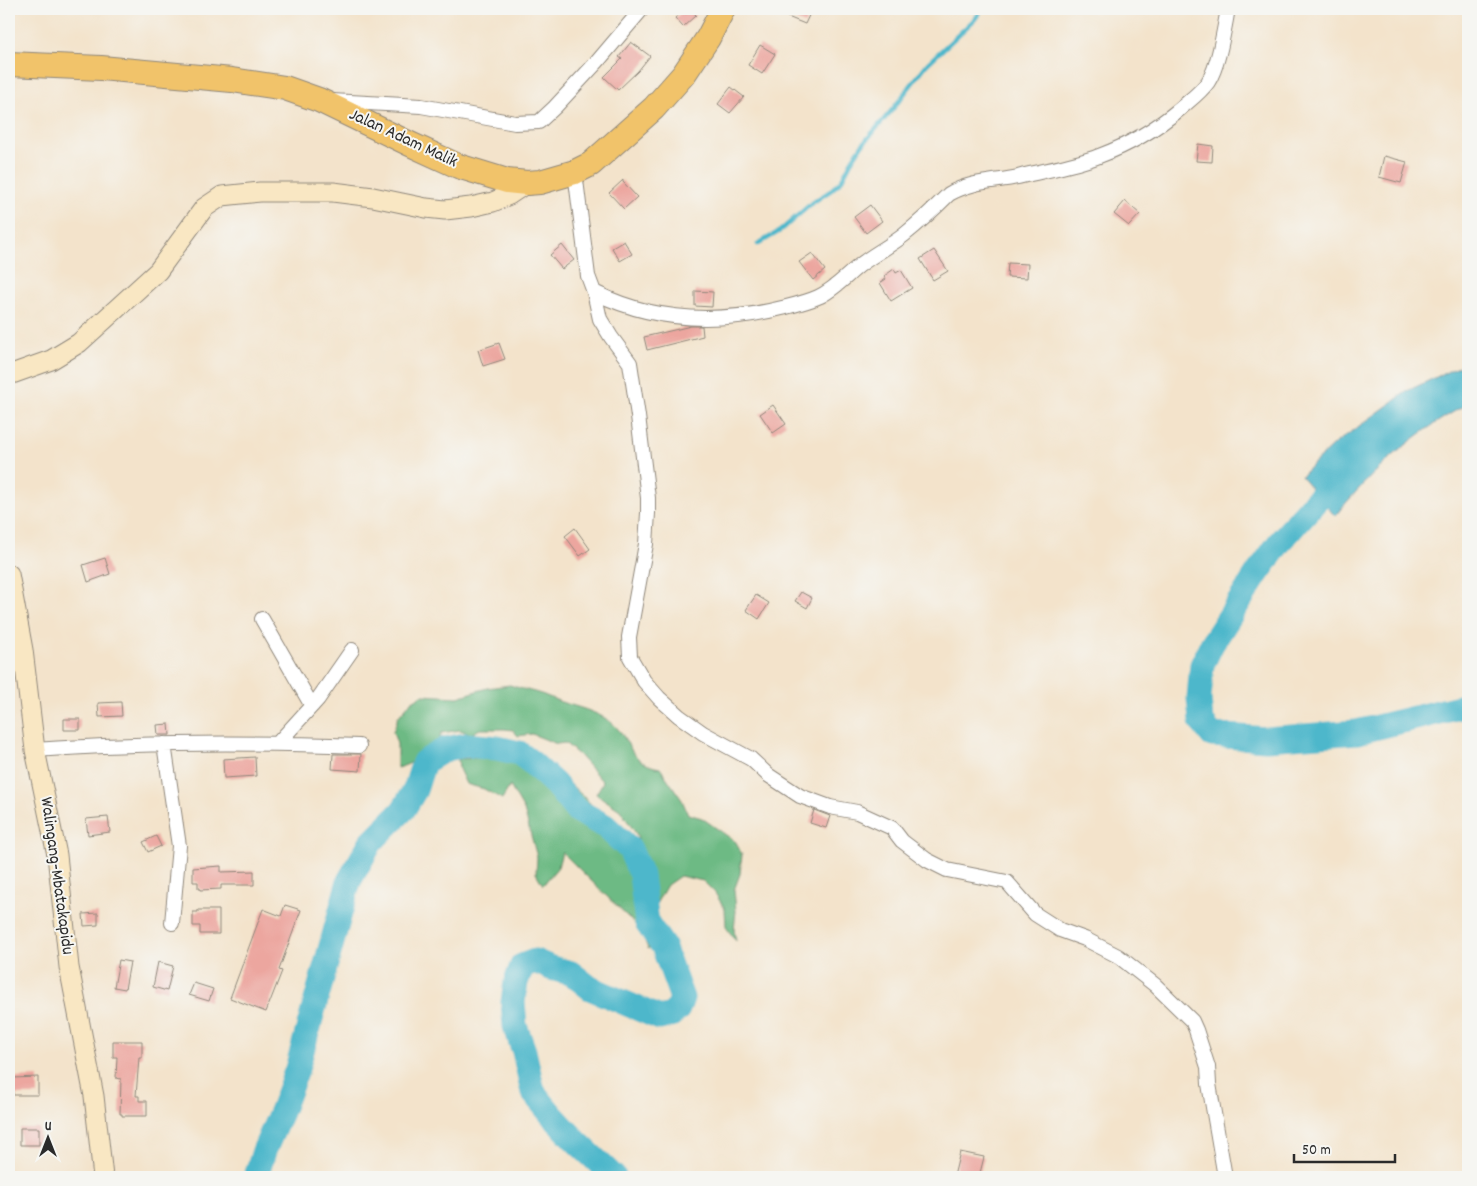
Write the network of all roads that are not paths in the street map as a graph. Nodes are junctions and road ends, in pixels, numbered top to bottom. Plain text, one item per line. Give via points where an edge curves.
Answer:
1 (642, 9) edge
2 (723, 9) edge
3 (1228, 9) edge
4 (9, 64) edge
5 (319, 100) junction
6 (575, 172) junction
7 (527, 183) junction
8 (594, 292) junction
9 (9, 375) edge
10 (9, 574) edge
11 (262, 619) dead end
12 (352, 650) dead end
13 (312, 706) junction
14 (278, 743) junction
15 (164, 744) junction
16 (359, 746) dead end
17 (35, 750) junction
18 (172, 923) dead end
19 (103, 1177) edge
20 (1225, 1177) edge

1 - 5 street via 539,122 515,123 421,106
2 - 6 highway, Jalan Adam Malik via 684,74 654,108 591,164
3 - 8 street via 1208,82 1166,121 1098,156 958,189 903,236 820,296 769,311 686,318 653,313
4 - 5 highway, Jalan Adam Malik via 101,68 232,80 285,88
5 - 7 highway, Jalan Adam Malik via 458,166 507,181
6 - 7 highway, Jalan Adam Malik via 556,179
6 - 8 street via 588,276
7 - 9 street via 493,202 454,210 334,192 260,192 222,196 204,208 158,271 79,343 51,360
8 - 20 street via 600,319 630,363 648,498 646,544 629,637 630,656 644,681 679,716 751,759 768,775 800,796 857,812 892,828 902,841 947,870 1007,882 1036,914 1060,930 1118,956 1155,985 1192,1021 1196,1030 1208,1067
10 - 17 street, Walingang-Mbatakapidu via 23,650
11 - 13 street
12 - 13 street
13 - 14 street
14 - 15 street
14 - 16 street
15 - 17 street
15 - 18 street via 179,846
17 - 19 street, Walingang-Mbatakapidu via 57,856 69,967 94,1096

